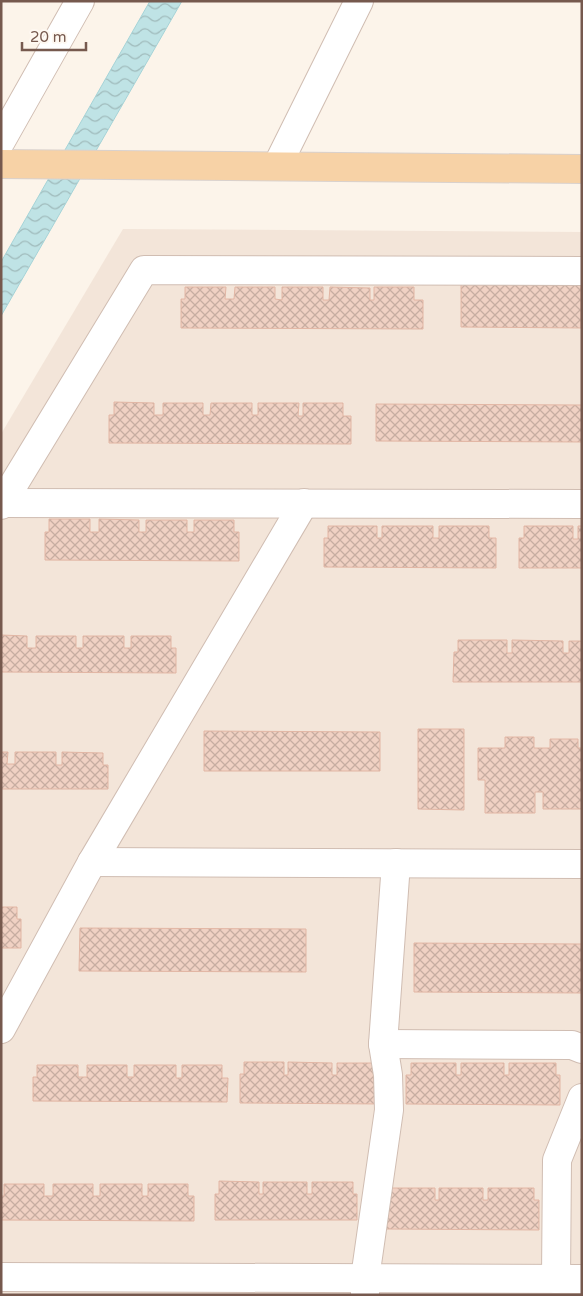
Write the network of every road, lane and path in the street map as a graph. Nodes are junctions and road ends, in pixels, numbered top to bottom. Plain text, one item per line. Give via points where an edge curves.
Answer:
1 (80, 1) edge
2 (360, 1) edge
3 (1, 141) edge
4 (1, 164) edge
5 (277, 166) junction
6 (582, 169) edge
7 (582, 272) edge
8 (304, 503) junction
9 (2, 504) edge
10 (582, 504) edge
11 (92, 862) junction
12 (396, 863) junction
13 (582, 864) edge
14 (1, 1029) edge
15 (383, 1044) junction
16 (582, 1049) edge
17 (582, 1098) edge
18 (1, 1277) edge
19 (569, 1279) edge
20 (365, 1287) edge

1 - 3 street
2 - 5 street
4 - 5 main road
5 - 6 main road
7 - 9 street via 144,270
8 - 9 street
8 - 10 street
8 - 11 street
11 - 12 street
11 - 14 street
12 - 13 street
12 - 15 street
15 - 16 street via 572,1044
15 - 20 street via 388,1075 388,1110
17 - 19 street via 557,1160
18 - 20 street
19 - 20 street

